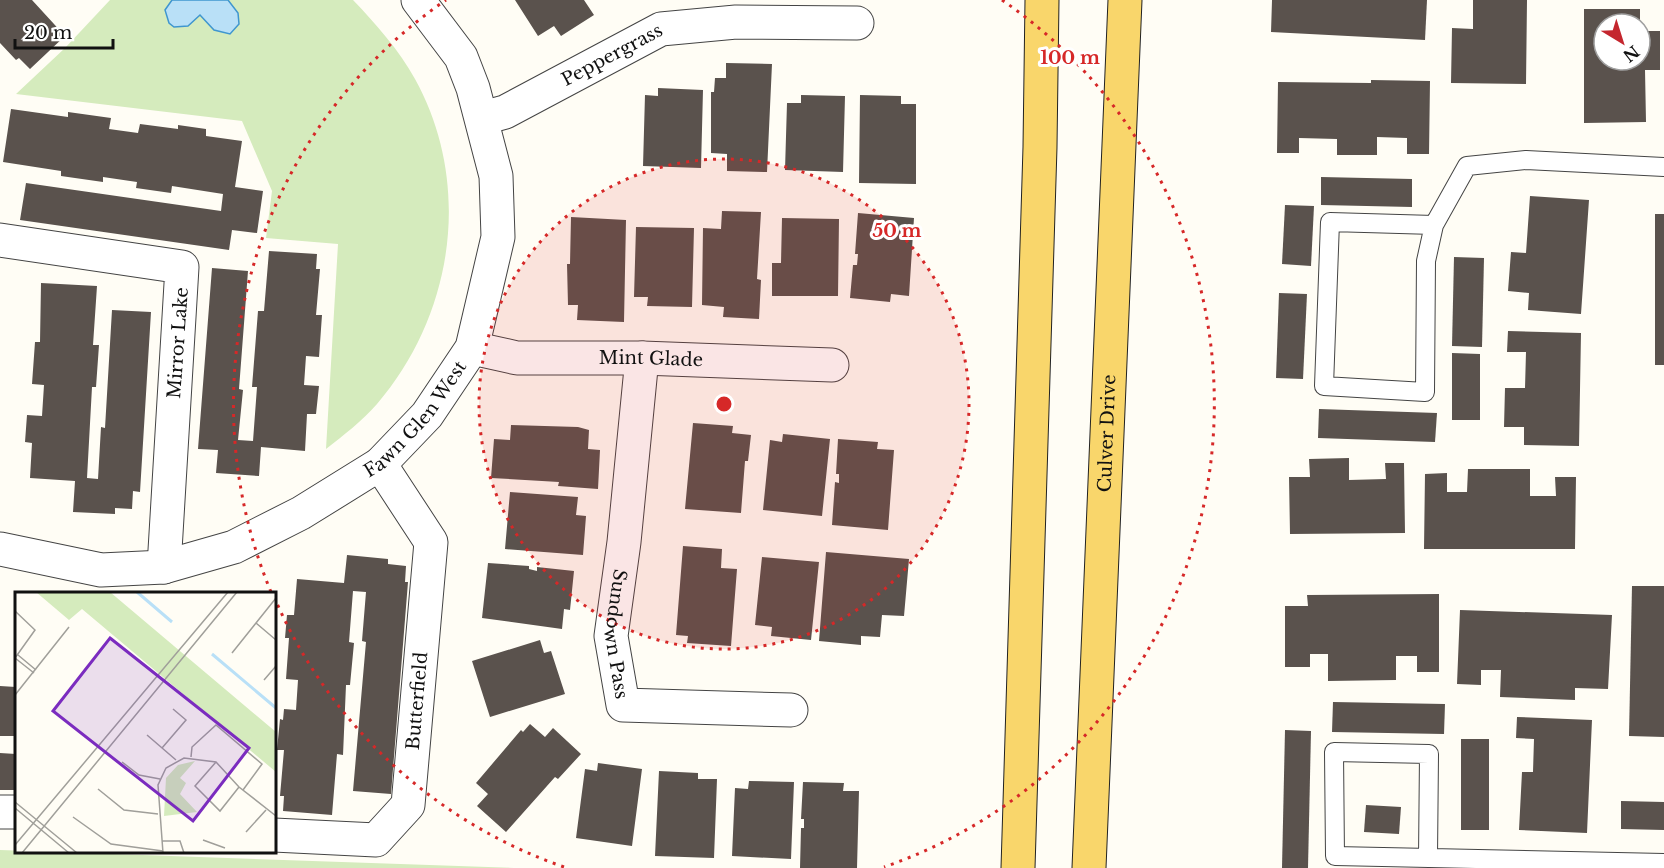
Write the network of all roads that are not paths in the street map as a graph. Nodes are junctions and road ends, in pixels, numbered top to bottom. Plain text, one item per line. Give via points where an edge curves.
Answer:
1 (418, 0) edge
2 (1042, 0) edge
3 (1125, 0) edge
4 (856, 23) dead end
5 (483, 118) junction
6 (1664, 167) edge
7 (1434, 225) junction
8 (0, 240) edge
9 (472, 348) junction
10 (642, 358) junction
11 (832, 365) dead end
12 (380, 464) junction
13 (0, 549) edge
14 (164, 567) junction
15 (791, 710) dead end
16 (276, 835) edge
17 (1428, 858) junction
18 (1664, 863) edge
19 (1018, 868) edge
20 (1089, 868) edge

1 - 5 street, Fawn Glen West via 461,57
2 - 19 main road
3 - 20 main road, Culver Drive
4 - 5 street, Peppergrass via 736,22 661,29 505,112
5 - 9 street, Fawn Glen West via 496,176 498,237
6 - 7 lane via 1526,160 1467,166
7 - 7 lane via 1425,261 1425,392 1324,386 1330,222
8 - 14 street, Mirror Lake via 182,267
9 - 10 street, Mint Glade via 517,358
9 - 12 street, Fawn Glen West via 426,415
10 - 11 street, Mint Glade
10 - 15 street, Sundown Pass via 611,636 623,705
12 - 14 street, Fawn Glen West via 300,513 234,547
12 - 16 street, Butterfield via 431,542 408,805 376,840
13 - 14 street, Fawn Glen West via 101,570
17 - 17 lane via 1335,856 1334,752 1429,754
17 - 18 lane

